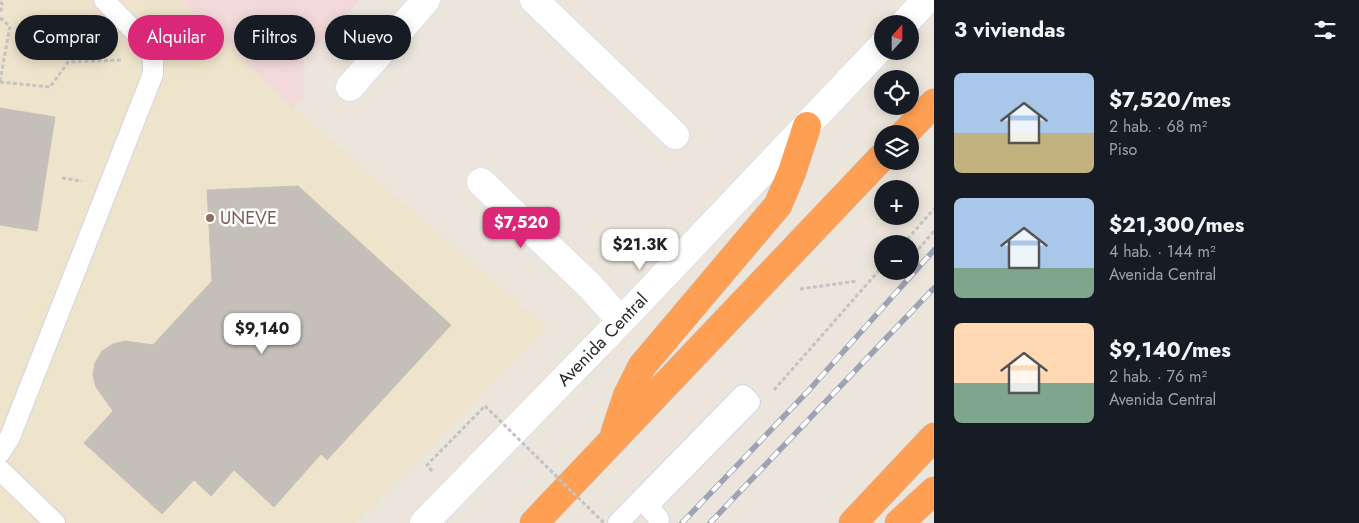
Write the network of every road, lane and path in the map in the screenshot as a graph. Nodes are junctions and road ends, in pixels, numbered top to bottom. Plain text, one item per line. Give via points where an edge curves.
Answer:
1 (104, 0) edge
2 (426, 0) edge
3 (534, 0) edge
4 (926, 0) edge
5 (0, 2) edge
6 (0, 14) edge
7 (912, 15) edge
8 (0, 18) edge
9 (128, 25) edge
10 (874, 55) edge
11 (128, 59) edge
12 (153, 60) edge
13 (0, 81) edge
14 (350, 87) dead end
15 (934, 102) edge
16 (912, 125) edge
17 (807, 126) junction
18 (675, 135) dead end
19 (874, 165) edge
20 (481, 182) dead end
21 (934, 209) edge
22 (934, 232) edge
23 (911, 235) edge
24 (919, 249) edge
25 (874, 276) edge
26 (621, 321) junction
27 (790, 371) dead end
28 (934, 438) edge
29 (612, 440) junction
30 (0, 453) edge
31 (426, 465) dead end
32 (0, 470) edge
33 (934, 491) edge
34 (654, 512) dead end
35 (55, 523) edge
36 (424, 523) edge
37 (534, 523) edge
38 (604, 523) edge
39 (618, 523) edge
40 (853, 523) edge
41 (900, 523) edge

1 - 9 lane
2 - 14 main road
3 - 18 main road
4 - 7 main road
5 - 6 path
8 - 13 path via 10,26
10 - 17 main road, Avenida Central
11 - 13 path via 68,62 50,87
12 - 30 lane via 153,74 10,437
15 - 16 highway
17 - 26 main road, Avenida Central
17 - 29 highway via 778,205 642,366 627,396
19 - 29 highway
20 - 26 main road via 590,286
21 - 23 path
22 - 24 path
25 - 27 path
26 - 36 main road, Avenida Central
28 - 40 highway
29 - 37 highway
31 - 38 path, bridge via 485,406
32 - 35 lane
33 - 41 highway
34 - 39 lane via 750,402 743,395

